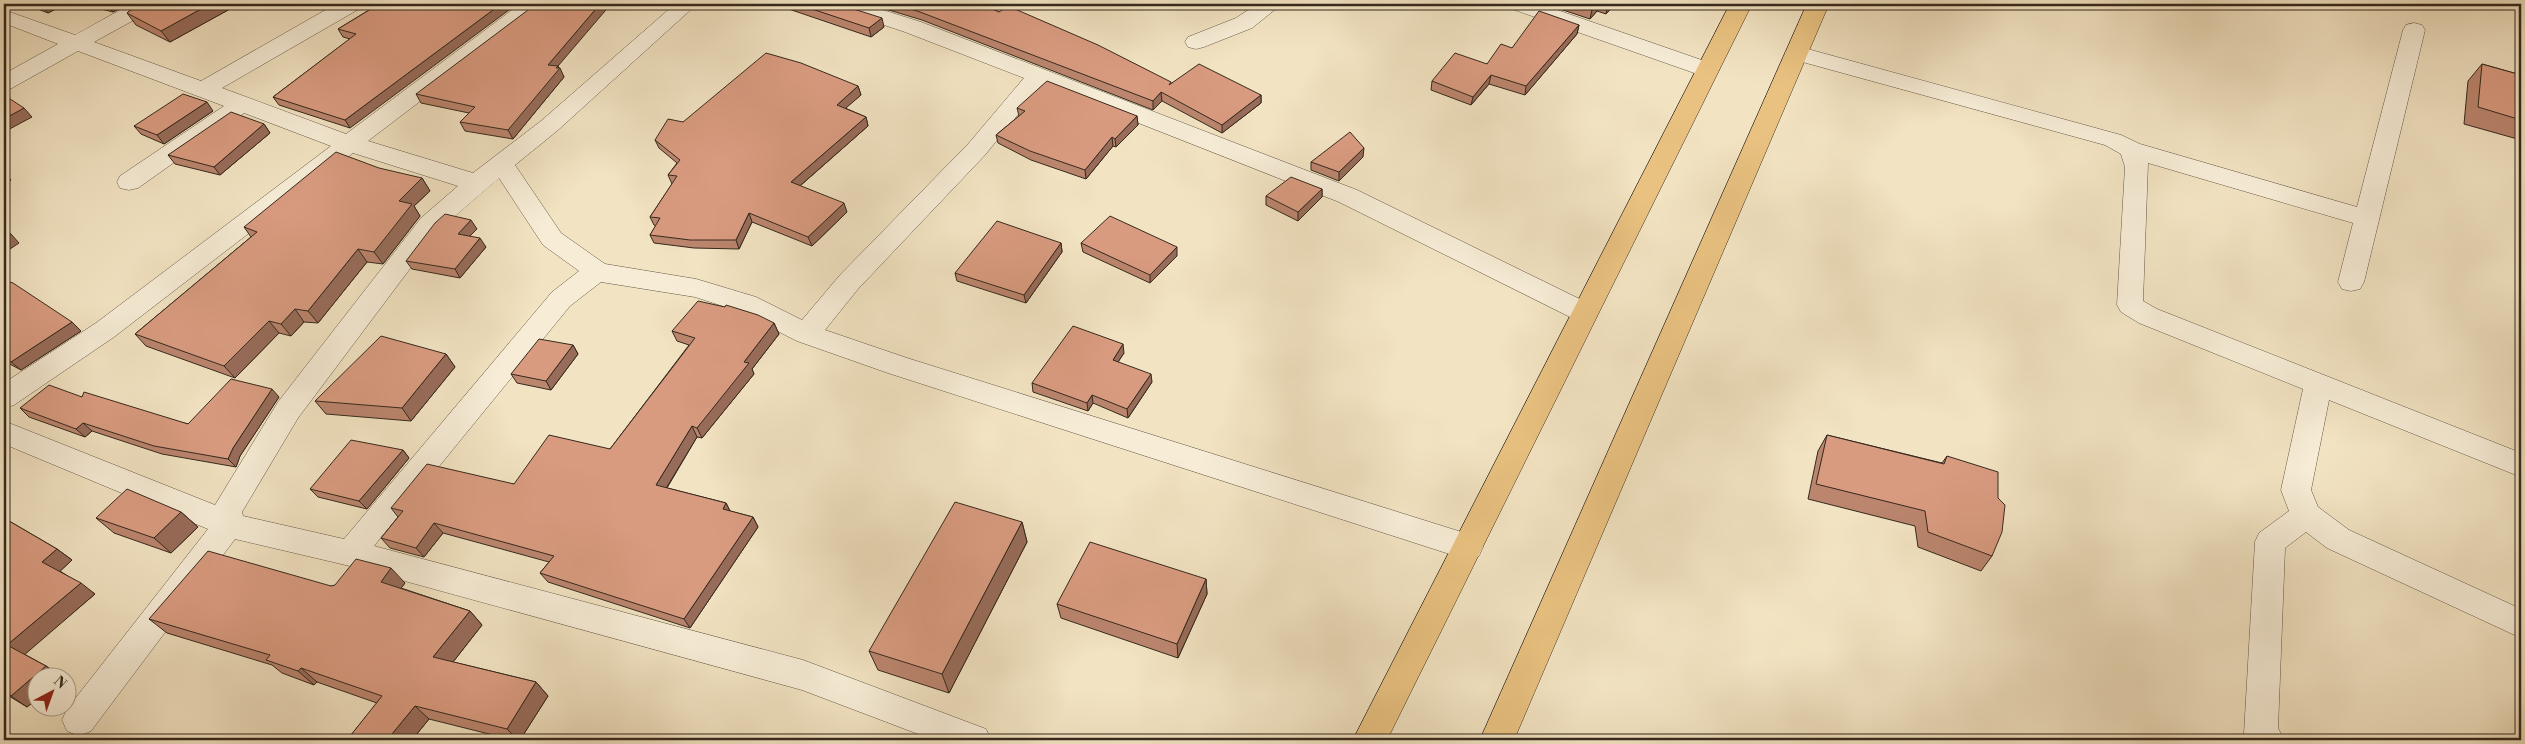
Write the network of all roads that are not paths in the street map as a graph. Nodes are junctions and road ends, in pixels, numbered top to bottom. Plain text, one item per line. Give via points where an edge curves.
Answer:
1 (146, 4) edge
2 (351, 4) edge
3 (533, 4) edge
4 (687, 4) edge
5 (844, 4) edge
6 (1271, 4) edge
7 (1520, 4) edge
8 (1741, 4) edge
9 (1818, 4) edge
10 (4, 16) edge
11 (2414, 30) dead end
12 (74, 42) junction
13 (1196, 42) dead end
14 (1796, 53) junction
15 (1708, 70) junction
16 (1039, 75) junction
17 (4, 83) edge
18 (204, 90) junction
19 (242, 104) junction
20 (350, 144) junction
21 (2132, 150) junction
22 (502, 165) junction
23 (129, 182) dead end
24 (477, 183) junction
25 (2367, 218) junction
26 (598, 272) junction
27 (2351, 282) dead end
28 (1585, 313) junction
29 (806, 334) junction
30 (2318, 384) junction
31 (4, 397) edge
32 (4, 432) edge
33 (2521, 465) edge
34 (2306, 515) junction
35 (230, 524) junction
36 (1468, 547) junction
37 (350, 553) junction
38 (2521, 624) edge
39 (79, 720) dead end
40 (974, 740) edge
41 (1370, 740) edge
42 (1497, 740) edge
43 (2267, 740) edge

1 - 12 street
2 - 18 street
3 - 20 street
4 - 22 street
5 - 16 street via 913,26
6 - 13 street via 1244,23
7 - 15 street
8 - 15 main road
9 - 14 main road
10 - 12 street
11 - 25 street
12 - 17 street
12 - 18 street
14 - 21 street via 2095,134
14 - 42 main road
15 - 28 main road
16 - 28 street via 1348,196
16 - 29 street via 977,149 849,282
18 - 19 street
19 - 20 street
19 - 23 street
20 - 24 street
20 - 31 street via 105,330
21 - 25 street
21 - 30 street via 2137,167 2130,305 2148,316
22 - 24 street
22 - 26 street via 552,239
24 - 35 street via 430,224 288,410 227,511
25 - 27 street
26 - 29 street via 696,288 747,304
26 - 37 street via 561,299
28 - 36 main road
29 - 36 street
30 - 33 street
30 - 34 street via 2296,490
32 - 35 street
34 - 38 street via 2338,539
34 - 43 street via 2270,542 2262,734
35 - 37 street
35 - 39 street
36 - 41 main road
37 - 40 street via 803,675

